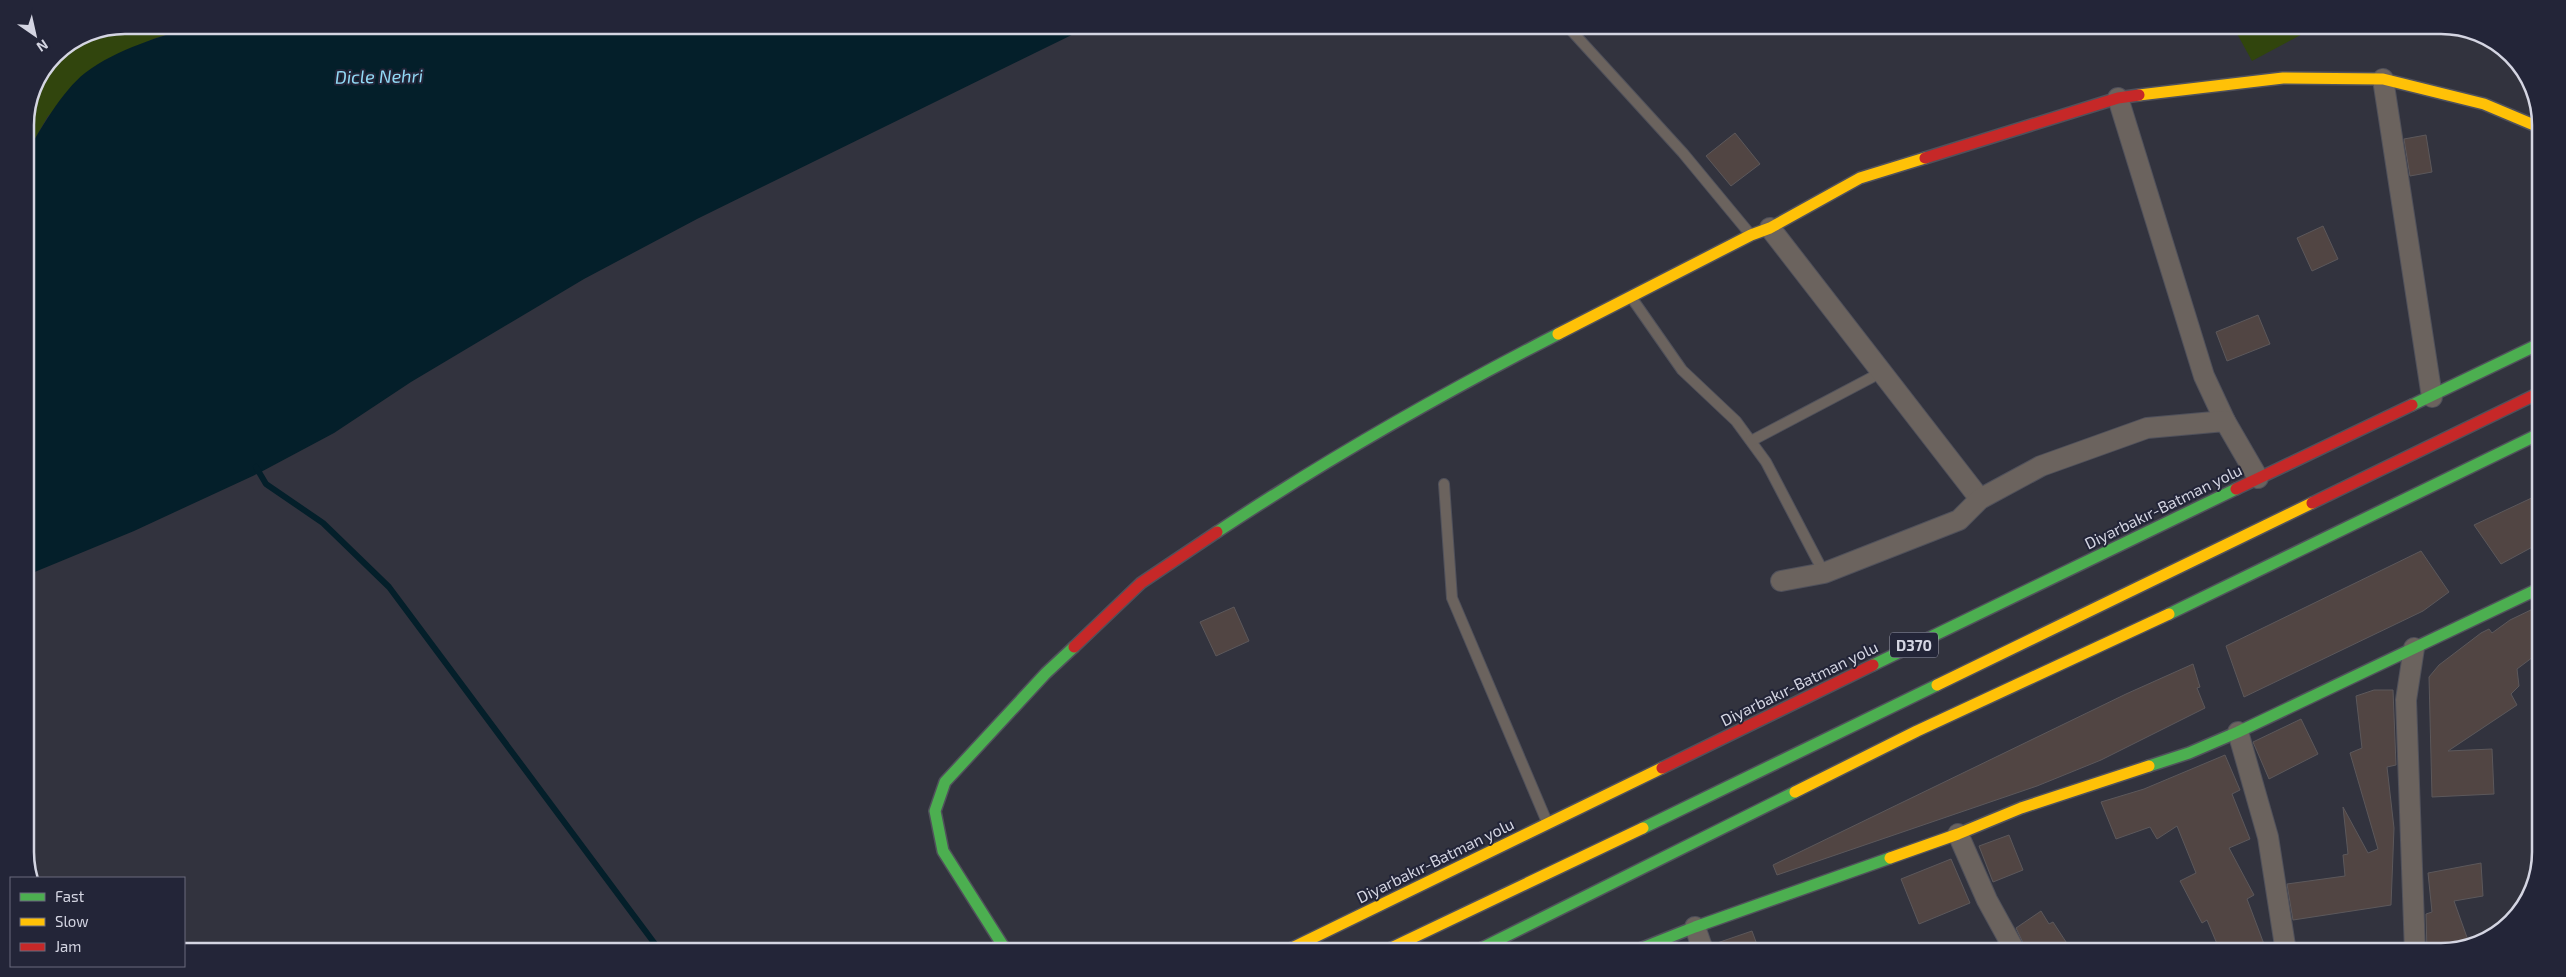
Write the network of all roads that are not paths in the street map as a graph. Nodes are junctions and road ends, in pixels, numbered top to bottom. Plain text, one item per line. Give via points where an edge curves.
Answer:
1 (1574, 34) edge
2 (2383, 79) junction
3 (2118, 98) junction
4 (2532, 124) edge
5 (1770, 228) junction
6 (1751, 235) junction
7 (1630, 296) junction
8 (2532, 347) edge
9 (1882, 372) junction
10 (2532, 396) edge
11 (2432, 397) junction
12 (2225, 421) junction
13 (2532, 437) edge
14 (1750, 441) junction
15 (2258, 478) junction
16 (1444, 484) dead end
17 (1980, 498) junction
18 (1824, 573) junction
19 (1782, 581) dead end
20 (2532, 592) edge
21 (2414, 648) junction
22 (2238, 732) junction
23 (1547, 823) junction
24 (1958, 834) junction
25 (1695, 927) junction
26 (1001, 943) edge
27 (1302, 943) edge
28 (1402, 943) edge
29 (1492, 943) edge
30 (1655, 943) edge
31 (1701, 943) edge
32 (2011, 943) edge
33 (2285, 943) edge
34 (2416, 943) edge

1 - 6 lane via 1683,153
2 - 3 main road via 2283,78
2 - 4 main road via 2484,104
2 - 11 street
3 - 5 main road via 1860,178
3 - 12 street via 2204,376
5 - 6 main road
5 - 9 street
6 - 7 main road
7 - 14 lane via 1682,370 1736,421
7 - 26 main road via 1491,368 1298,479 1141,583 1046,673 945,782 935,811 943,851
8 - 11 main road, Diyarbakır-Batman yolu / D370
9 - 14 lane
9 - 17 street
10 - 28 main road
11 - 15 main road, Diyarbakır-Batman yolu / D370
12 - 15 street
12 - 17 street via 2147,428 2041,466
13 - 29 main road via 1917,731
14 - 18 lane via 1766,462
15 - 23 main road, Diyarbakır-Batman yolu / D370
16 - 23 lane via 1452,598
17 - 18 street via 1959,520
18 - 19 street
20 - 21 main road
21 - 22 main road
21 - 34 street via 2406,700
22 - 24 main road via 2189,753 2021,808
22 - 33 street via 2268,837
23 - 27 main road, Diyarbakır-Batman yolu / D370
24 - 25 main road
24 - 32 street via 1987,900
25 - 30 main road
25 - 31 street

